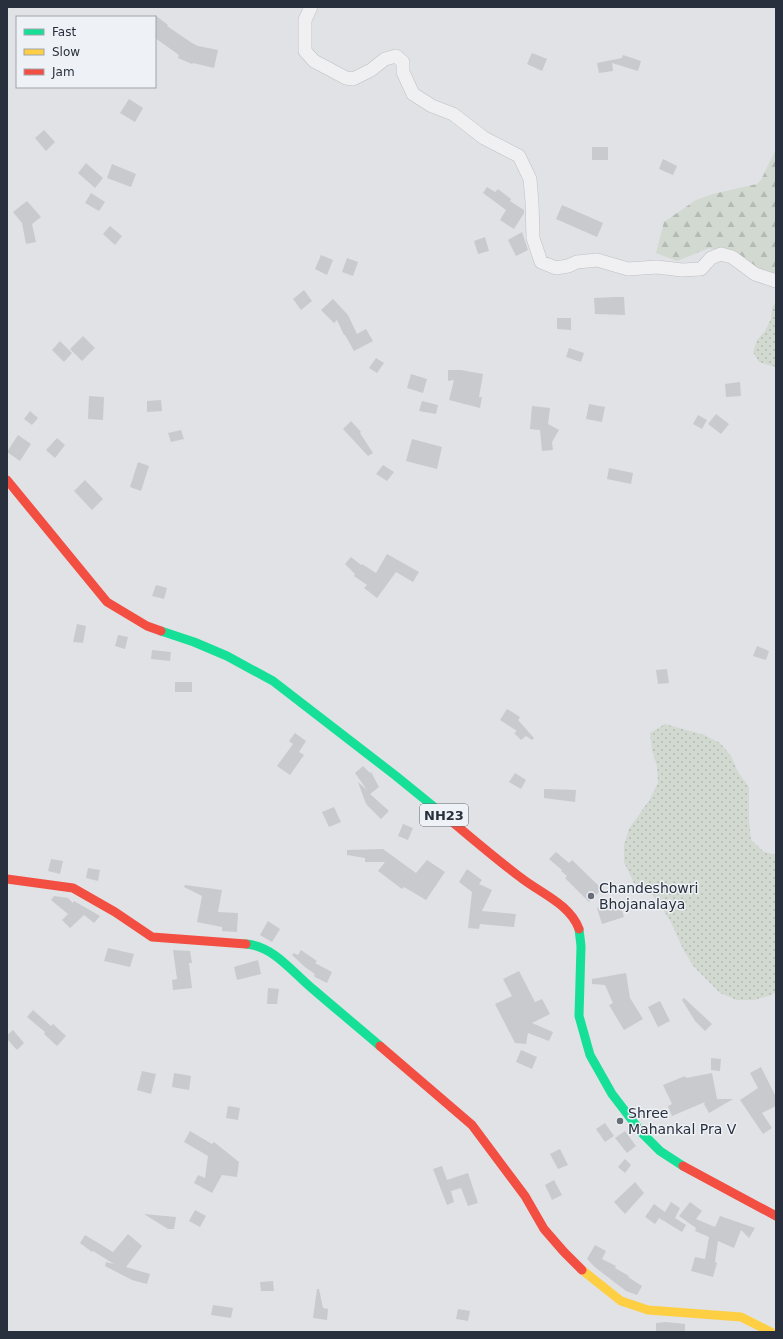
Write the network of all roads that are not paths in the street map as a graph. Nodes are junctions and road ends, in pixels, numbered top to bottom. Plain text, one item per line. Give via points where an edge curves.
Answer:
1 (311, 7) edge
2 (776, 281) edge
3 (7, 480) edge
4 (7, 879) edge
5 (776, 1216) edge
6 (772, 1332) edge

1 - 2 street via 305,20 305,51 314,61 346,78 354,79 385,59 396,56 403,62 403,72 413,94 432,106 453,114 484,138 519,156 530,178 533,238 541,262 556,268 597,260 628,269 657,267 682,270 701,269 711,258 721,254 732,257 755,274
3 - 5 main road, NH23 via 107,602 147,626 227,656 273,681 521,878 562,906 578,924 579,930 579,1016 590,1055 612,1094 642,1133 660,1151 685,1168
4 - 6 main road via 73,888 115,912 152,938 257,945 280,959 472,1125 525,1196 544,1229 564,1252 621,1301 648,1310 741,1317

